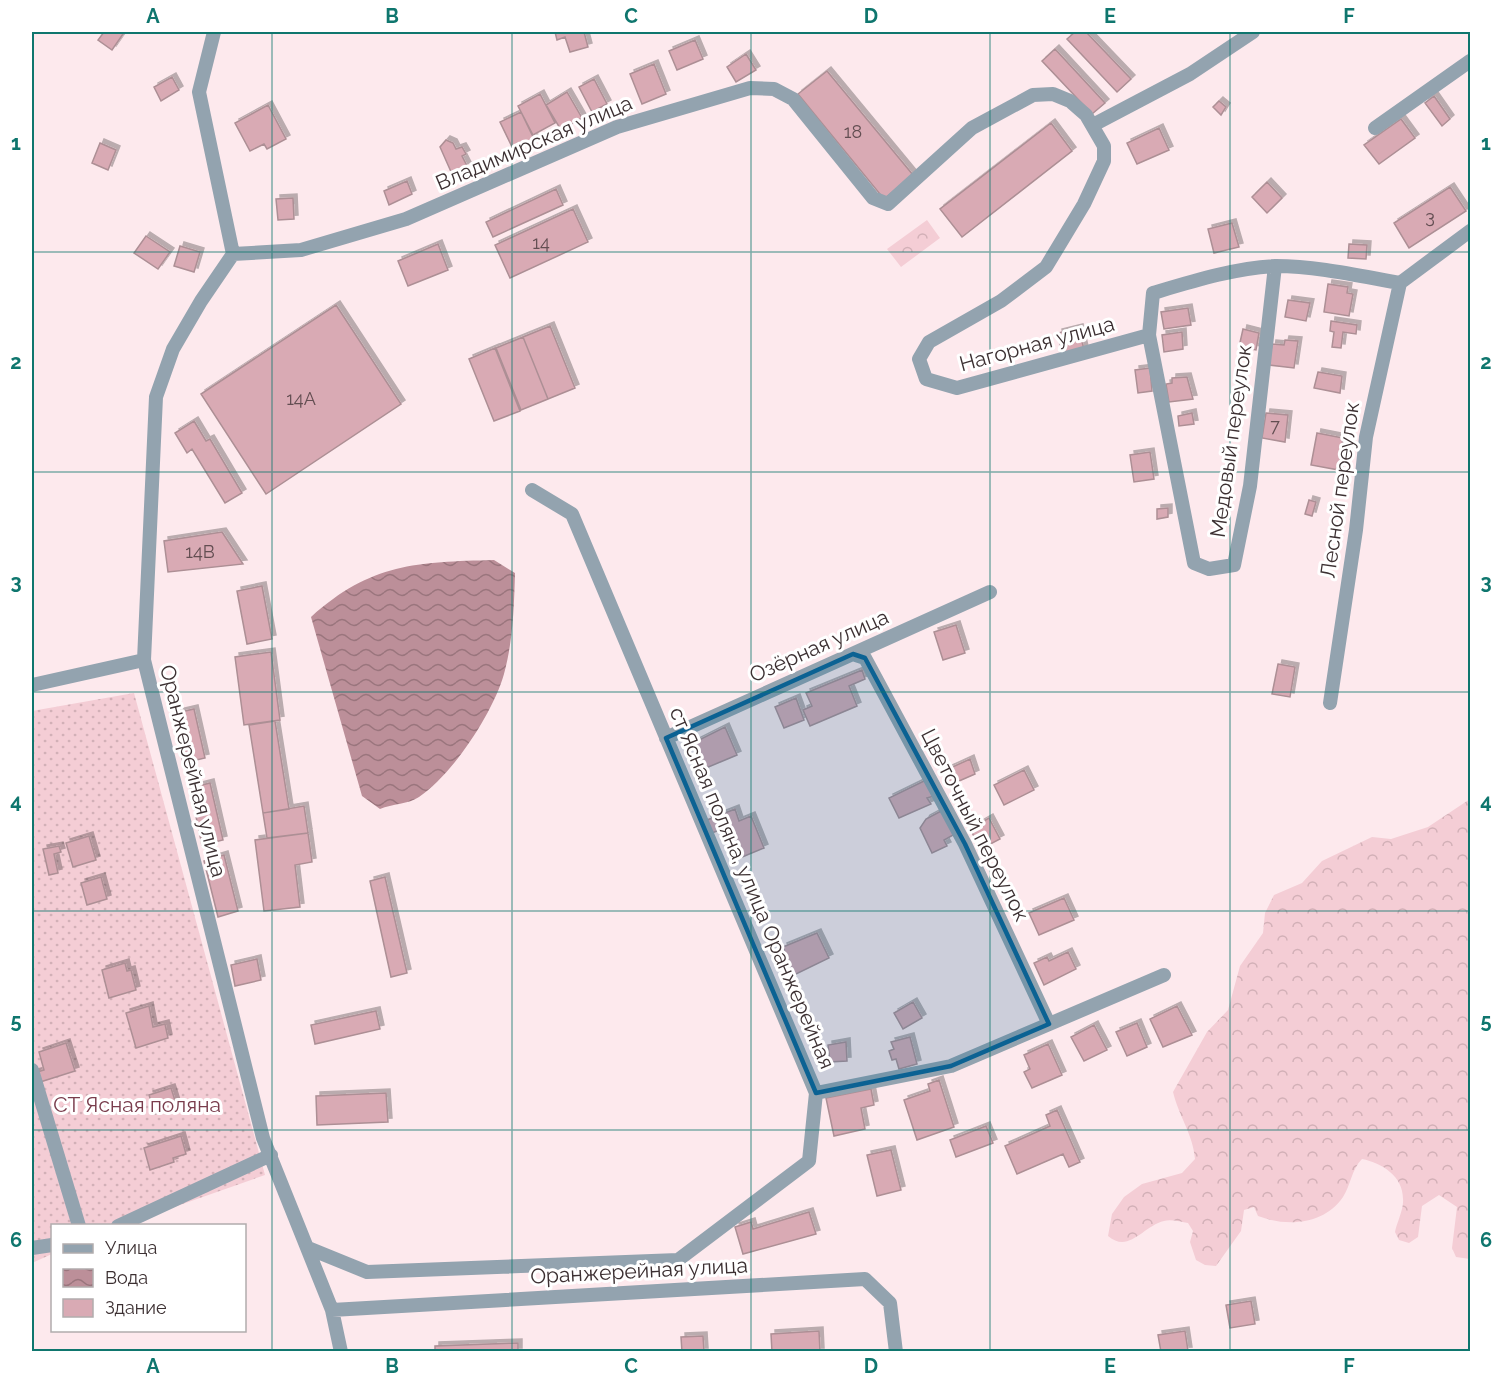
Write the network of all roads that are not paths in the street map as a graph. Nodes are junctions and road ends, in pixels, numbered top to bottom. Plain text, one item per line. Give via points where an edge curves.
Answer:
1 (214, 32) edge
2 (1253, 32) edge
3 (1470, 61) edge
4 (1053, 94) joint
5 (1093, 125) junction
6 (1375, 128) dead end
7 (1470, 231) edge
8 (233, 254) junction
9 (1275, 266) junction
10 (1400, 283) junction
11 (1149, 335) junction
12 (532, 490) dead end
13 (990, 592) dead end
14 (853, 654) junction
15 (144, 660) junction
16 (32, 685) edge
17 (1330, 703) dead end
18 (666, 738) junction
19 (1164, 975) dead end
20 (1049, 1024) junction
21 (32, 1070) edge
22 (816, 1093) junction
23 (271, 1155) junction
24 (78, 1224) edge
25 (121, 1224) edge
26 (51, 1245) edge
27 (32, 1248) edge
28 (308, 1248) junction
29 (332, 1310) junction
30 (341, 1352) edge
31 (896, 1352) edge

1 - 8 street via 199,92
2 - 5 street via 1190,74
3 - 6 street
4 - 5 street, Нагорная улица via 1070,101
4 - 8 street, Владимирская улица via 1033,95 972,128 888,204 873,198 793,99 774,89 750,88 617,127 406,219 301,250
5 - 11 street, Нагорная улица via 1104,146 1104,161 1084,204 1046,267 1001,301 928,342 919,359 926,378 957,388
7 - 10 street
8 - 15 street, Оранжерейная улица via 173,349 156,397
9 - 10 street, Нагорная улица
9 - 11 street, Нагорная улица via 1204,278 1154,293
9 - 11 street, Медовый переулок via 1250,486 1234,565 1209,569 1194,562
10 - 17 street, Лесной переулок via 1366,437
12 - 18 street, ст Ясная поляна, улица Оранжерейная via 572,514
13 - 14 street, Озёрная улица
14 - 18 street, Озёрная улица
14 - 20 street, Цветочный переулок via 865,658 965,844
15 - 16 street
15 - 23 street, Оранжерейная улица via 260,1126
18 - 22 street, ст Ясная поляна, улица Оранжерейная
19 - 20 street
20 - 22 street via 951,1066
21 - 24 street
22 - 28 street, ст Ясная поляна, улица Оранжерейная via 809,1161 678,1260 367,1272
23 - 25 street
23 - 28 street, Оранжерейная улица
26 - 27 street
28 - 29 street, Оранжерейная улица
29 - 30 street, Оранжерейная улица
29 - 31 street, Оранжерейная улица via 865,1279 890,1303

